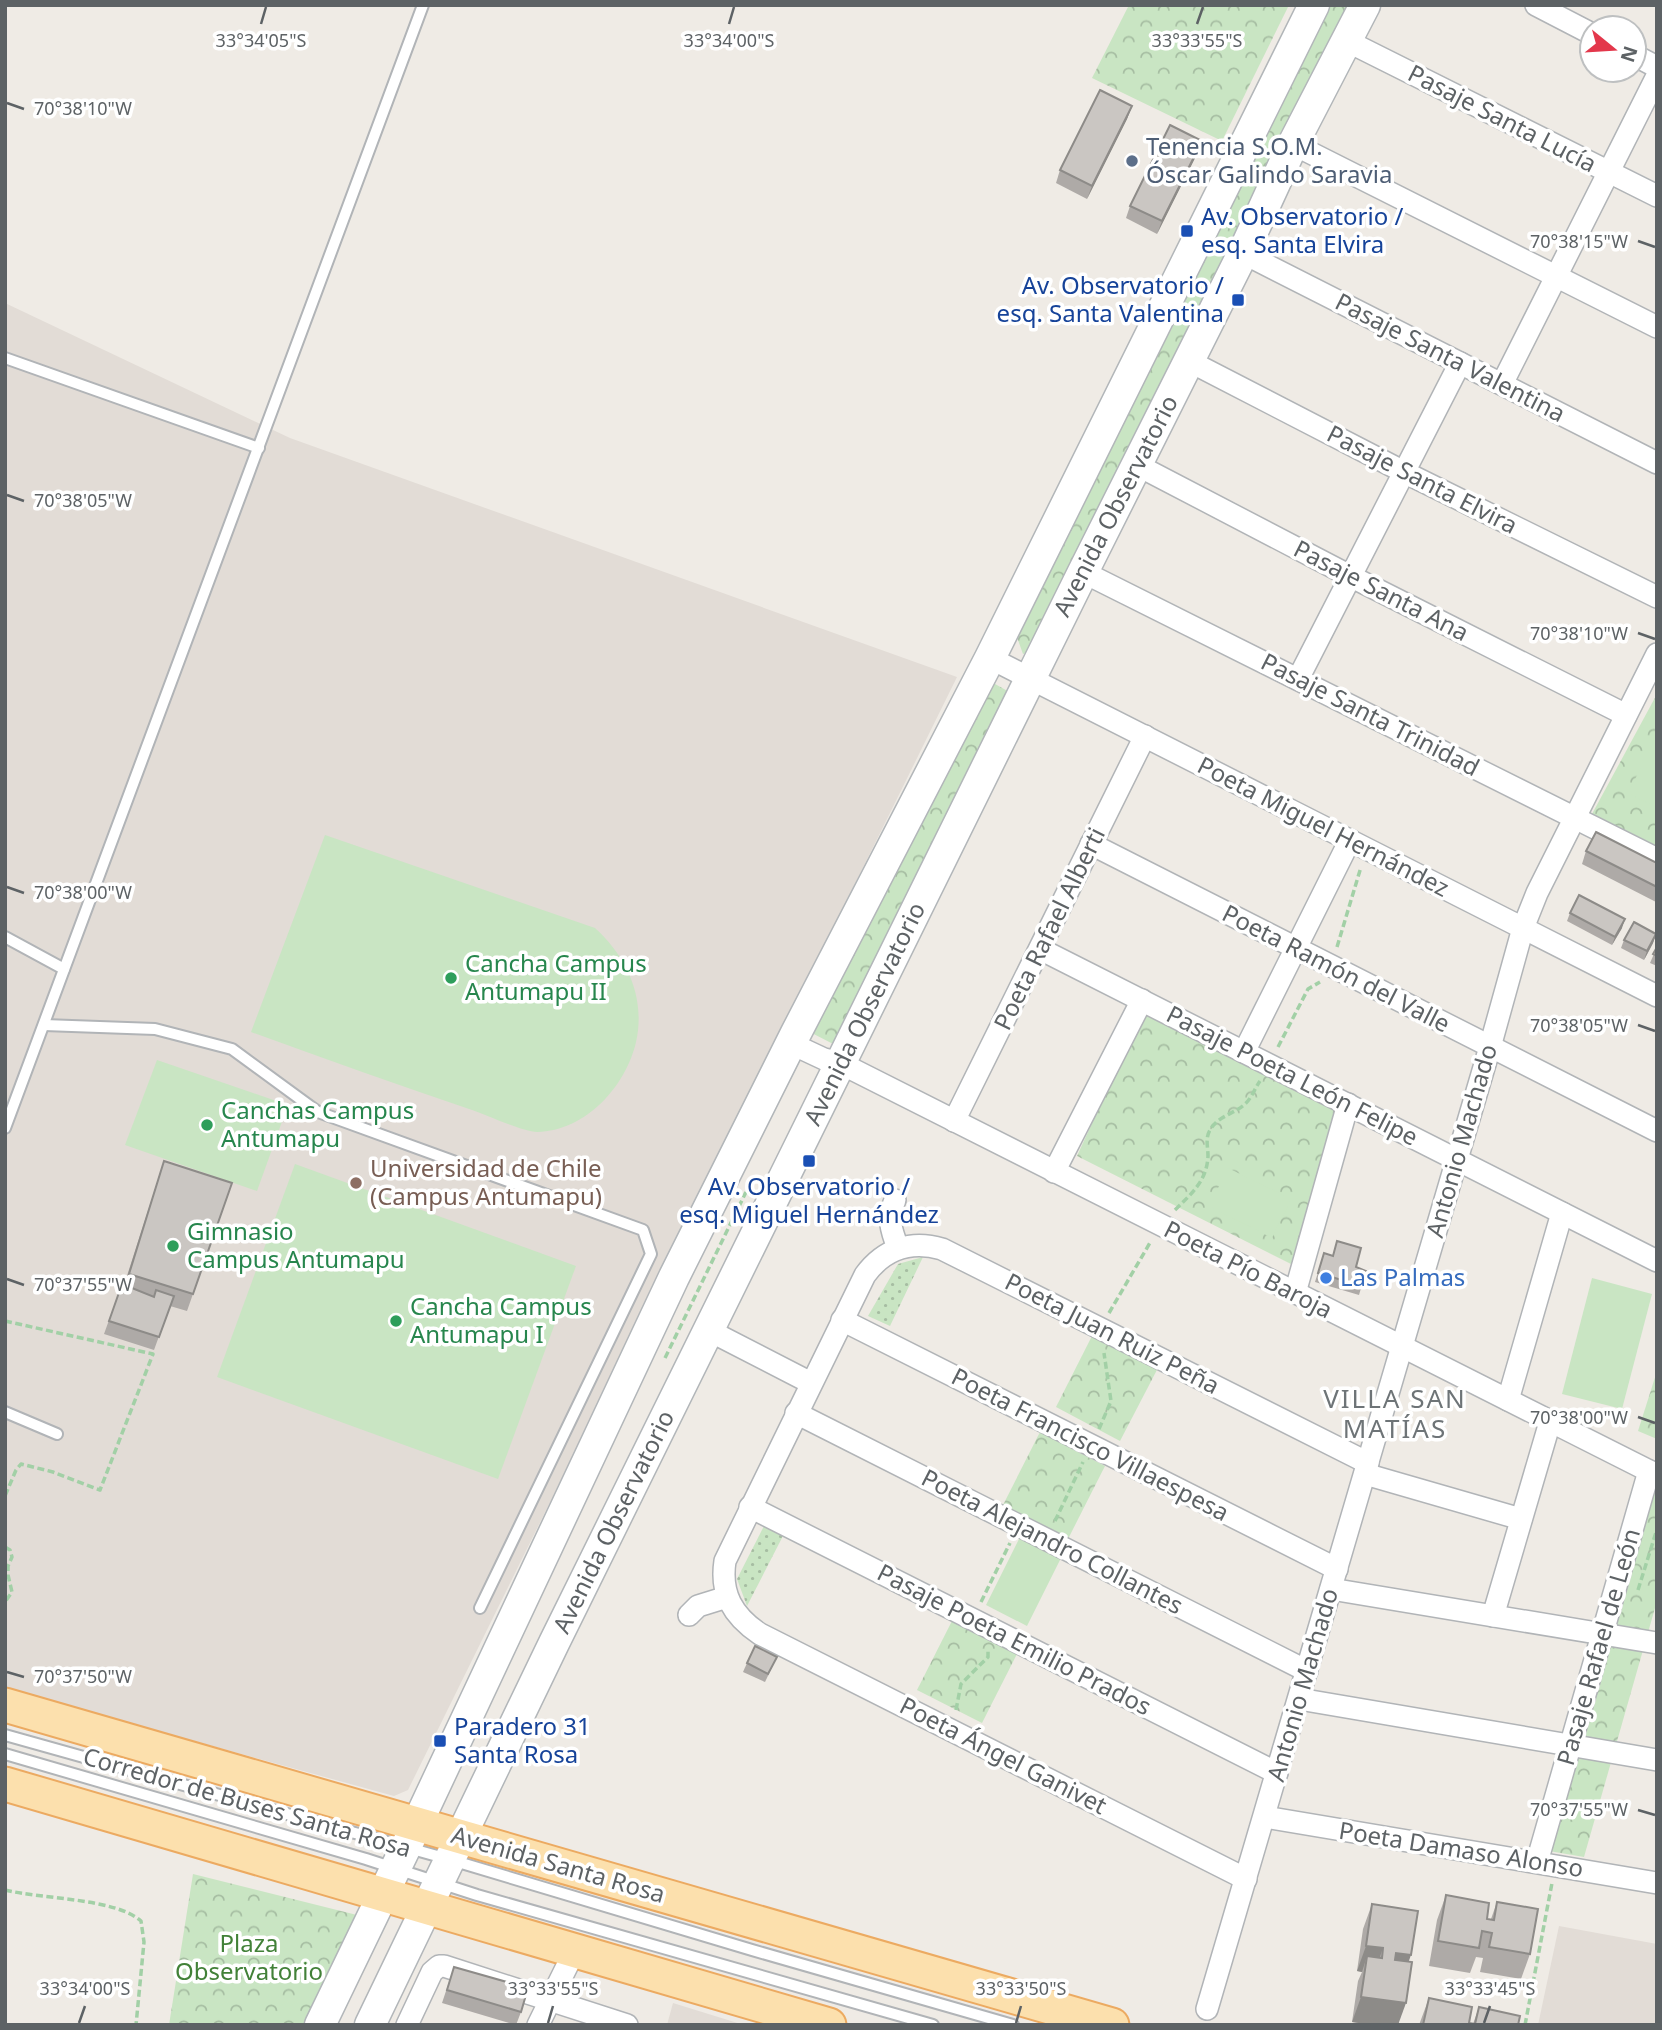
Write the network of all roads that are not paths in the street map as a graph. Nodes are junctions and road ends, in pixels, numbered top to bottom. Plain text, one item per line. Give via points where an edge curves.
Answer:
1 (423, 5) edge
2 (1314, 5) edge
3 (1365, 5) edge
4 (1536, 5) edge
5 (1578, 27) edge
6 (1347, 41) junction
7 (1657, 76) edge
8 (1293, 144) junction
9 (1610, 173) junction
10 (1657, 196) edge
11 (1243, 253) junction
12 (1557, 276) junction
13 (1657, 327) edge
14 (5, 358) edge
15 (1189, 361) junction
16 (1460, 363) junction
17 (1502, 384) junction
18 (259, 448) junction
19 (1657, 463) edge
20 (1136, 465) junction
21 (1404, 472) junction
22 (1083, 572) junction
23 (1350, 576) junction
24 (1657, 597) edge
25 (1657, 654) edge
26 (990, 658) junction
27 (1031, 679) junction
28 (1298, 679) junction
29 (1626, 715) junction
30 (1145, 736) junction
31 (1574, 818) junction
32 (1091, 844) junction
33 (1359, 845) junction
34 (1657, 859) edge
35 (1523, 928) junction
36 (5, 937) edge
37 (1296, 948) junction
38 (1040, 949) junction
39 (64, 969) junction
40 (1657, 996) edge
41 (1142, 1000) junction
42 (44, 1025) junction
43 (794, 1038) junction
44 (1490, 1047) junction
45 (1244, 1052) junction
46 (840, 1063) junction
47 (1348, 1104) junction
48 (954, 1121) junction
49 (5, 1128) edge
50 (1657, 1130) edge
51 (1457, 1160) junction
52 (1054, 1172) junction
53 (895, 1200) dead end
54 (1562, 1213) junction
55 (898, 1248) junction
56 (1657, 1261) edge
57 (1295, 1293) junction
58 (842, 1320) junction
59 (708, 1330) junction
60 (1402, 1347) junction
61 (811, 1383) junction
62 (1508, 1401) junction
63 (5, 1412) edge
64 (796, 1413) junction
65 (1550, 1422) junction
66 (57, 1434) dead end
67 (1366, 1469) junction
68 (1653, 1473) edge
69 (750, 1507) junction
70 (1521, 1519) junction
71 (1334, 1579) junction
72 (727, 1597) junction
73 (480, 1608) dead end
74 (689, 1615) dead end
75 (1493, 1616) junction
76 (513, 1619) junction
77 (1602, 1634) junction
78 (554, 1643) junction
79 (1657, 1643) edge
80 (1307, 1671) junction
81 (1299, 1699) junction
82 (5, 1704) edge
83 (5, 1735) edge
84 (1570, 1746) junction
85 (5, 1754) edge
86 (1657, 1760) edge
87 (1278, 1773) junction
88 (5, 1784) edge
89 (1265, 1817) junction
90 (400, 1858) junction
91 (1537, 1863) junction
92 (443, 1871) junction
93 (1246, 1879) junction
94 (1657, 1882) edge
95 (575, 1950) junction
96 (550, 2001) junction
97 (1208, 2009) dead end
98 (320, 2025) edge
99 (370, 2025) edge
100 (407, 2025) edge
101 (538, 2025) edge
102 (627, 2025) edge
103 (830, 2025) edge
104 (933, 2025) edge
105 (1013, 2025) edge
106 (1112, 2025) edge

1 - 18 lane
2 - 26 main road, Avenida Observatorio
3 - 6 main road, Avenida Observatorio
4 - 5 street
6 - 8 main road, Avenida Observatorio
6 - 9 street, Pasaje Santa Lucía
7 - 9 street
8 - 11 main road, Avenida Observatorio
8 - 12 street
9 - 10 street, Pasaje Santa Lucía
9 - 12 street
11 - 15 main road, Avenida Observatorio
11 - 16 street, Pasaje Santa Valentina
12 - 13 street
12 - 17 street
14 - 18 lane
15 - 20 main road, Avenida Observatorio
15 - 21 street, Pasaje Santa Elvira
16 - 17 street, Pasaje Santa Valentina
16 - 21 street
17 - 19 street, Pasaje Santa Valentina
18 - 39 lane
20 - 22 main road, Avenida Observatorio
20 - 23 street, Pasaje Santa Ana
21 - 23 street
21 - 24 street, Pasaje Santa Elvira
22 - 27 main road, Avenida Observatorio
22 - 28 street, Pasaje Santa Trinidad
23 - 28 street
23 - 29 street, Pasaje Santa Ana
25 - 29 street, Antonio Machado
26 - 27 street, Poeta Miguel Hernández
26 - 43 main road, Avenida Observatorio
27 - 30 street, Poeta Miguel Hernández
27 - 46 main road, Avenida Observatorio
28 - 31 street, Pasaje Santa Trinidad
29 - 31 street, Antonio Machado
30 - 32 street, Poeta Rafael Alberti
30 - 33 street, Poeta Miguel Hernández
31 - 34 street, Pasaje Santa Trinidad
31 - 35 street, Antonio Machado
32 - 37 street, Poeta Ramón del Valle
32 - 38 street, Poeta Rafael Alberti
33 - 35 street, Poeta Miguel Hernández
33 - 37 street
35 - 40 street, Poeta Miguel Hernández
35 - 44 street, Antonio Machado
36 - 39 lane
37 - 44 street, Poeta Ramón del Valle
37 - 45 street
38 - 41 street, Pasaje Poeta León Felipe
38 - 48 street, Poeta Rafael Alberti
39 - 42 lane
41 - 45 street, Pasaje Poeta León Felipe
41 - 52 street
42 - 49 lane
42 - 73 lane via 155,1029 232,1049 318,1112 643,1230 651,1254
43 - 46 street, Poeta Pío Baroja via 829,1049
43 - 76 main road, Avenida Observatorio via 674,1277
44 - 50 street, Poeta Ramón del Valle
44 - 51 street, Antonio Machado
45 - 47 street, Pasaje Poeta León Felipe
46 - 48 street, Poeta Pío Baroja
46 - 59 main road, Avenida Observatorio
47 - 51 street, Pasaje Poeta León Felipe
47 - 57 street
48 - 52 street, Poeta Pío Baroja
51 - 54 street, Pasaje Poeta León Felipe
51 - 60 street, Antonio Machado
52 - 57 street, Poeta Pío Baroja
53 - 55 street via 889,1217
54 - 56 street, Pasaje Poeta León Felipe
54 - 62 street
55 - 58 street via 872,1265
55 - 67 street, Poeta Juan Ruiz Peña via 942,1249
57 - 60 street, Poeta Pío Baroja
58 - 61 street
58 - 71 street, Poeta Francisco Villaespesa via 1091,1445
59 - 61 street
59 - 78 main road, Avenida Observatorio
60 - 62 street, Poeta Pío Baroja
60 - 67 street, Antonio Machado
61 - 64 street
62 - 65 street, Poeta Pío Baroja
63 - 66 lane
64 - 69 street
64 - 80 street, Poeta Alejandro Collantes
65 - 68 street, Poeta Pío Baroja
65 - 70 street
67 - 70 street, Poeta Juan Ruiz Peña
67 - 71 street, Antonio Machado
68 - 77 street, Pasaje Rafael de León
69 - 72 street via 725,1561
69 - 87 street, Pasaje Poeta Emilio Prados
70 - 75 street
71 - 75 street, Poeta Francisco Villaespesa
71 - 80 street, Antonio Machado
72 - 74 street via 698,1606
72 - 93 street, Poeta Ángel Ganivet via 740,1618 760,1634
75 - 77 street, Poeta Francisco Villaespesa
76 - 78 main road via 536,1623
76 - 90 main road, Avenida Observatorio
77 - 79 street, Poeta Francisco Villaespesa
77 - 84 street, Pasaje Rafael de León
78 - 92 main road, Avenida Observatorio
80 - 81 street, Antonio Machado
81 - 84 street
81 - 87 street, Antonio Machado
82 - 90 main road, Avenida Santa Rosa
83 - 90 lane, Corredor de Buses Santa Rosa
84 - 86 street
84 - 91 street, Pasaje Rafael de León
85 - 90 lane, Corredor de Buses Santa Rosa
87 - 89 street, Antonio Machado
88 - 90 main road, Avenida Santa Rosa
89 - 91 street, Poeta Damaso Alonso
89 - 93 street, Antonio Machado
90 - 92 main road, Avenida Santa Rosa
90 - 92 main road, Avenida Santa Rosa
90 - 98 main road, Avenida Observatorio
91 - 94 street, Poeta Damaso Alonso
92 - 95 main road, Avenida Santa Rosa
92 - 99 main road, Avenida Observatorio
92 - 104 lane, Corredor de Buses Santa Rosa
92 - 105 lane via 740,1947
92 - 106 main road, Avenida Santa Rosa
93 - 97 street, Antonio Machado
95 - 96 street
95 - 103 main road, Avenida Santa Rosa
96 - 100 street via 439,1966
96 - 101 street
96 - 102 street

